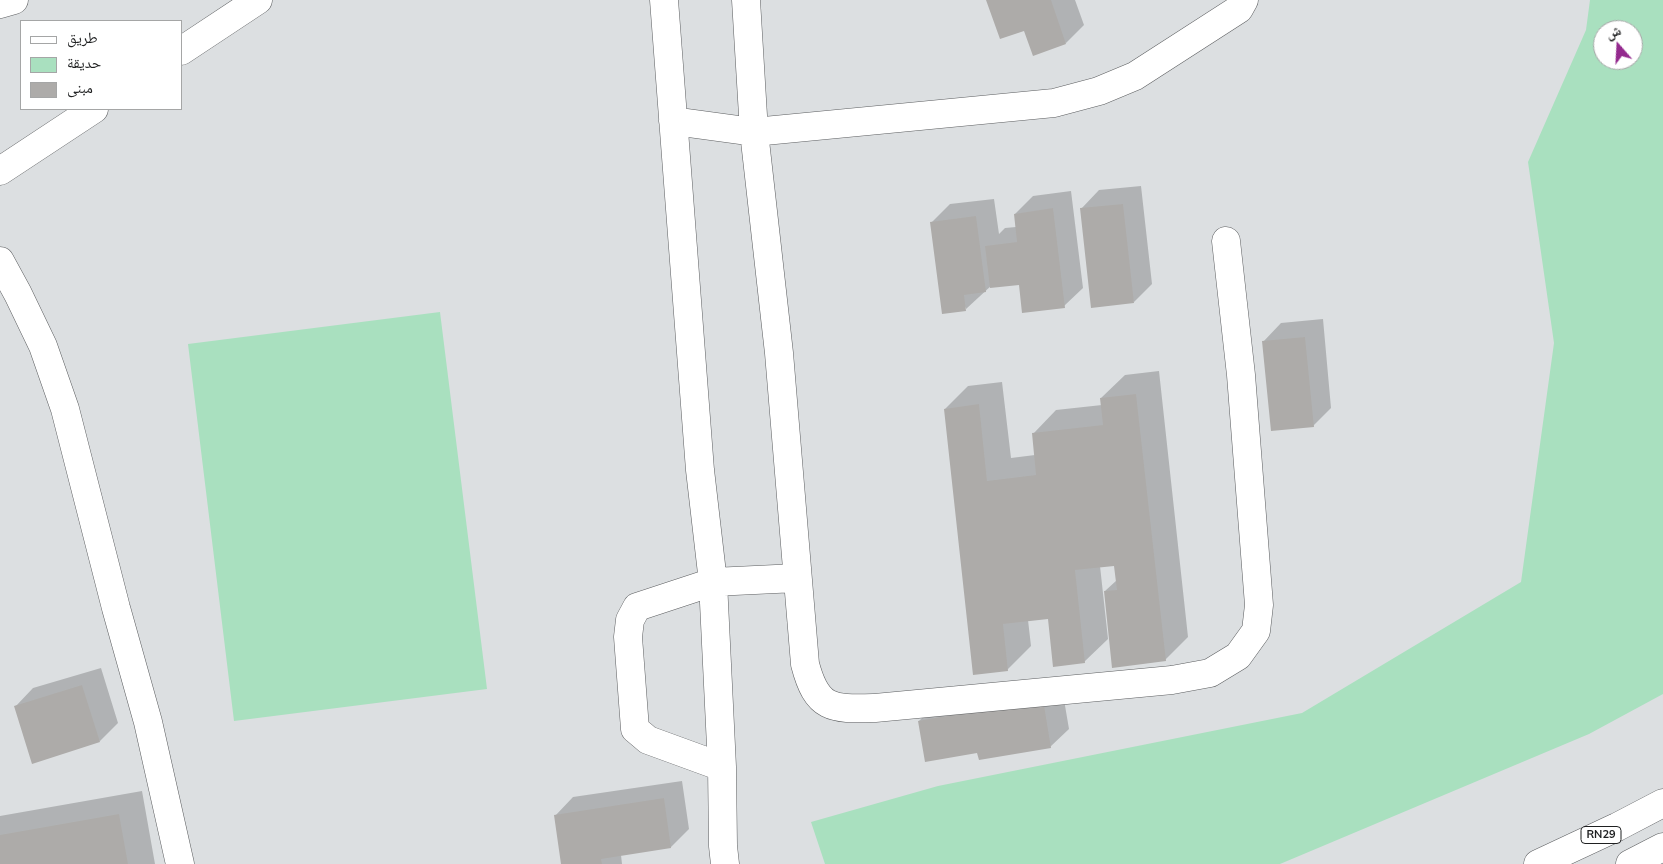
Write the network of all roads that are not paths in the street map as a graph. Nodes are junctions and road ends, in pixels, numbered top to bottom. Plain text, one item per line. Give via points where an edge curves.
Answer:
1 (14, 0) edge
2 (258, 0) edge
3 (664, 0) edge
4 (746, 0) edge
5 (1244, 0) edge
6 (0, 4) edge
7 (182, 50) edge
8 (92, 110) edge
9 (673, 121) junction
10 (754, 132) junction
11 (0, 171) edge
12 (1226, 242) dead end
13 (0, 262) edge
14 (9, 296) edge
15 (797, 578) junction
16 (713, 582) junction
17 (722, 768) junction
18 (1663, 804) edge
19 (1663, 847) edge
20 (722, 858) edge
21 (180, 864) edge
22 (1538, 864) edge
23 (1630, 864) edge

1 - 6 street
2 - 7 street
3 - 9 street
4 - 10 street
5 - 10 street via 1239,9 1135,76 1054,104
8 - 11 street
9 - 10 street
9 - 16 street via 700,470
10 - 15 street via 779,353
12 - 15 street via 1241,375 1259,604 1256,631 1238,656 1210,673 1172,680 875,708 832,706 819,696 809,681
13 - 14 street
14 - 21 street via 43,346 65,409 148,722
15 - 16 street
16 - 17 street
16 - 17 street via 636,607 628,637 635,729 648,740
17 - 20 street
18 - 22 street, RN29
19 - 23 street

